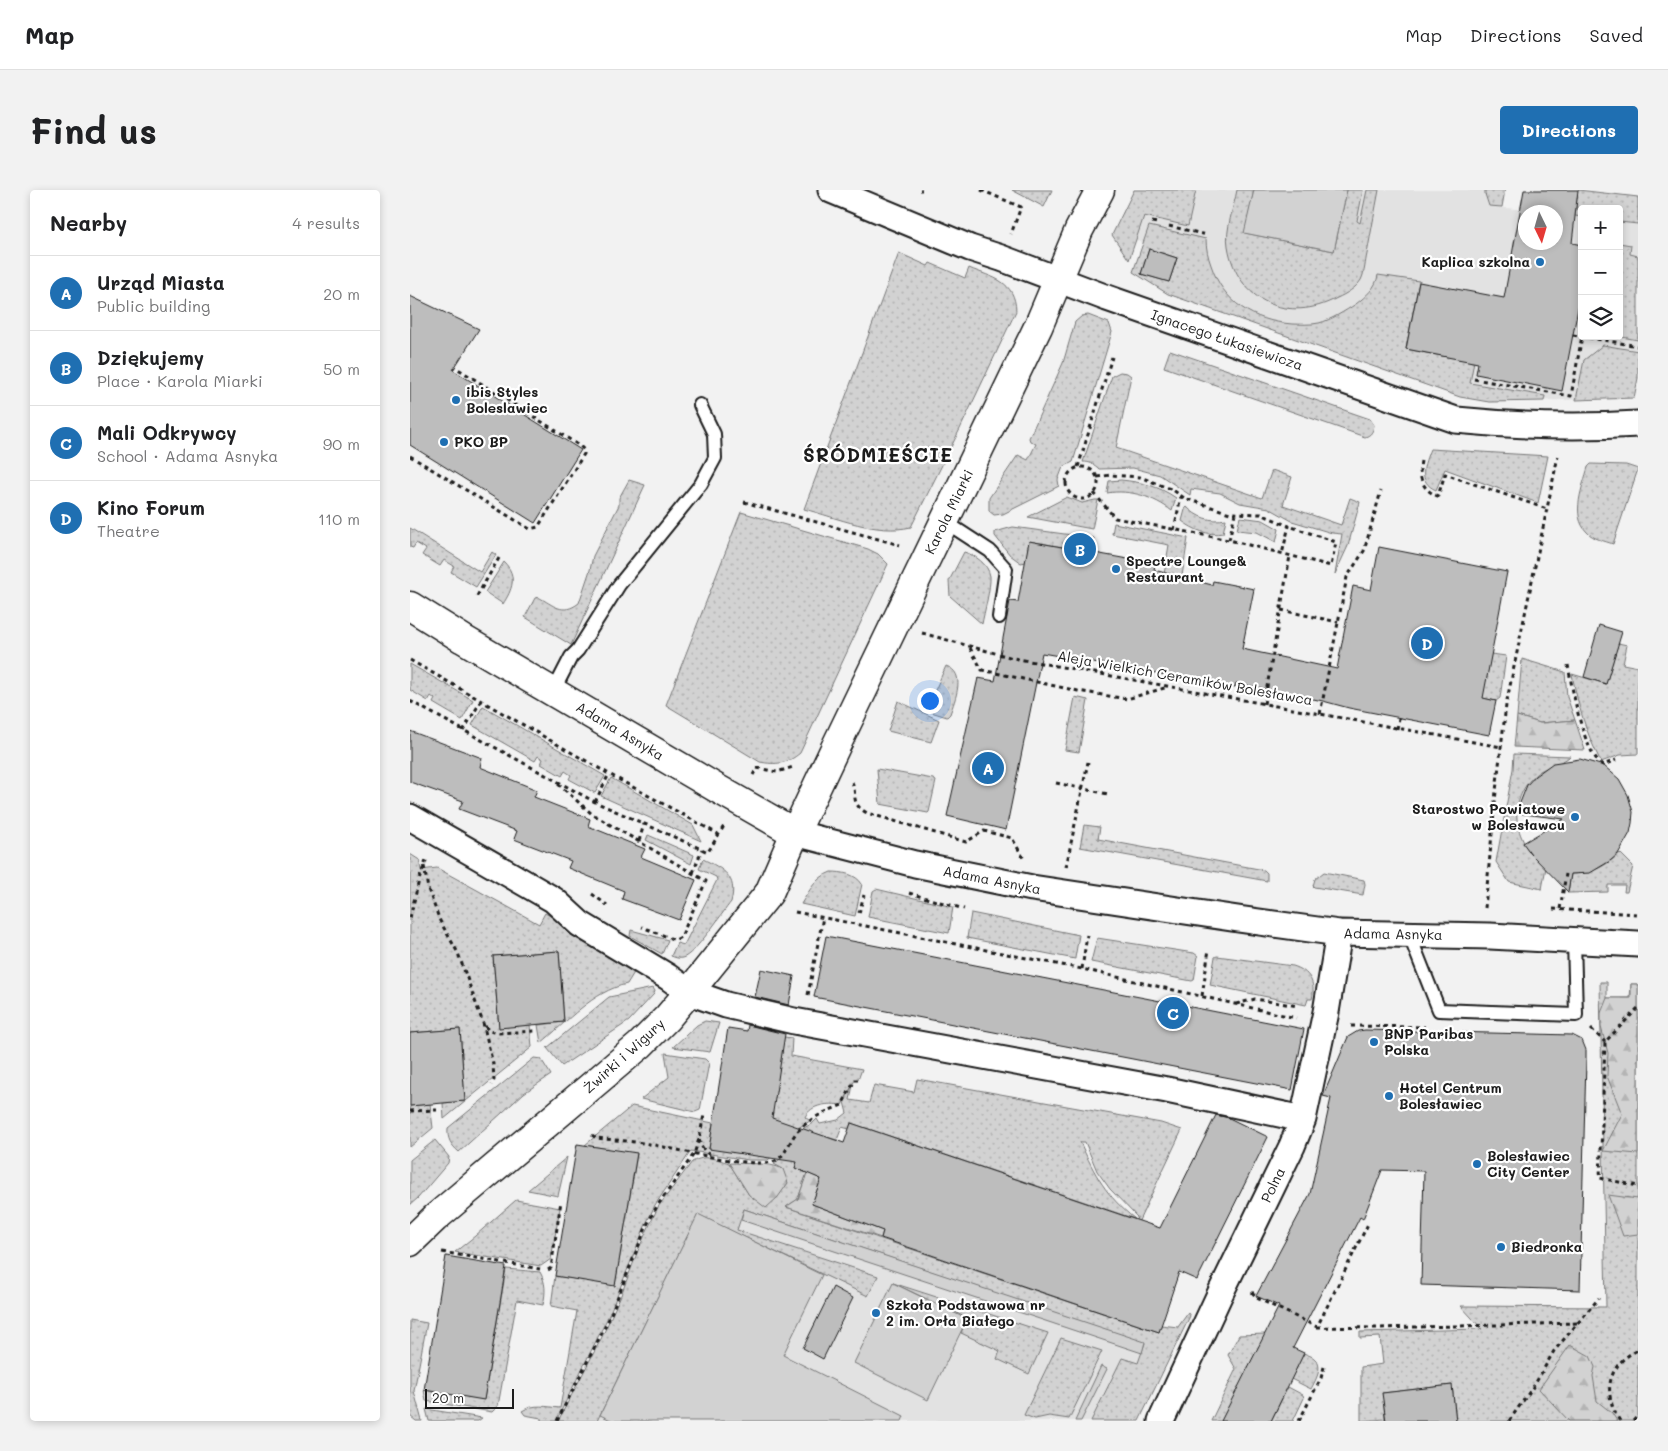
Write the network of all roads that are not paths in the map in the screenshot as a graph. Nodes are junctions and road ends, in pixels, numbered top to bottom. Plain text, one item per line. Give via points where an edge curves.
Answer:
1 (831, 190) edge
2 (1100, 190) edge
3 (1058, 281) junction
4 (700, 405) dead end
5 (1638, 424) edge
6 (944, 521) junction
7 (410, 606) edge
8 (999, 617) dead end
9 (553, 692) junction
10 (410, 817) edge
11 (795, 832) junction
12 (1339, 933) junction
13 (1409, 934) junction
14 (1574, 940) junction
15 (1638, 944) edge
16 (689, 992) junction
17 (1304, 1119) junction
18 (410, 1242) edge
19 (1161, 1421) edge

1 - 3 street, Ignacego Łukasiewicza
2 - 3 street, Karola Miarki
3 - 5 street, Ignacego Łukasiewicza via 1456,420 1504,425
3 - 6 street, Karola Miarki
4 - 9 lane via 714,434 715,458 701,484 619,585 571,657
6 - 8 lane via 990,551 1006,569
6 - 11 street, Karola Miarki
7 - 9 street, Adama Asnyka
9 - 11 street, Adama Asnyka
10 - 16 street via 554,900 580,924
11 - 12 street, Adama Asnyka via 915,864 1032,888
11 - 16 street, Żwirki i Wigury via 769,893
12 - 13 street, Adama Asnyka
12 - 17 street, Polna
13 - 14 street, Adama Asnyka
13 - 14 lane via 1439,1010 1576,1014
14 - 15 street, Adama Asnyka
16 - 17 street via 753,1012
16 - 18 street, Żwirki i Wigury via 640,1045
17 - 19 street, Polna

